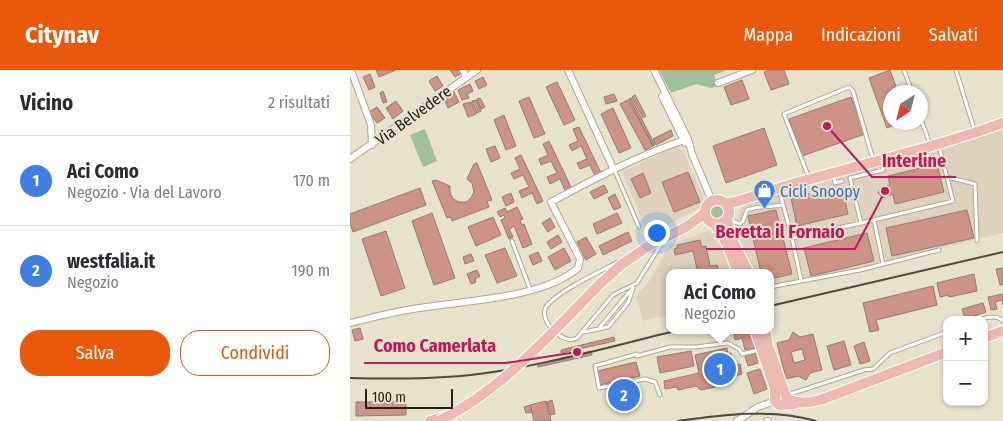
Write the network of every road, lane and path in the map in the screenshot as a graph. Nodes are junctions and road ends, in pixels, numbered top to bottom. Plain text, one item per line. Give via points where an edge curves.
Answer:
1 (351, 70) edge
2 (463, 70) edge
3 (477, 70) edge
4 (568, 70) edge
5 (649, 70) edge
6 (654, 70) edge
7 (750, 70) edge
8 (904, 70) edge
9 (956, 70) edge
10 (466, 77) junction
11 (718, 82) dead end
12 (909, 85) edge
13 (1003, 123) edge
14 (927, 130) edge
15 (979, 131) junction
16 (684, 140) junction
17 (934, 144) junction
18 (372, 145) junction
19 (692, 154) junction
20 (350, 159) edge
21 (877, 161) junction
22 (613, 168) junction
23 (833, 173) junction
24 (947, 177) junction
25 (809, 180) junction
26 (842, 181) dead end
27 (779, 188) junction
28 (712, 201) junction
29 (783, 205) junction
30 (728, 211) junction
31 (709, 219) junction
32 (874, 220) junction
33 (861, 223) junction
34 (639, 227) dead end
35 (670, 236) junction
36 (792, 238) junction
37 (512, 241) dead end
38 (977, 241) dead end
39 (940, 250) dead end
40 (638, 255) junction
41 (883, 264) junction
42 (736, 269) edge
43 (747, 269) edge
44 (801, 280) junction
45 (637, 283) junction
46 (774, 286) edge
47 (530, 290) junction
48 (988, 317) edge
49 (1003, 321) edge
50 (350, 323) edge
51 (1003, 331) edge
52 (583, 332) junction
53 (943, 333) edge
54 (756, 334) edge
55 (766, 334) edge
56 (988, 337) edge
57 (762, 349) junction
58 (943, 354) edge
59 (660, 395) dead end
60 (782, 398) junction
61 (451, 415) junction
62 (430, 421) edge
63 (439, 421) edge
64 (737, 421) edge

1 - 18 street via 371,125
2 - 10 street
3 - 10 street, Via Belvedere
4 - 22 street
5 - 16 street
6 - 19 street via 688,139
7 - 11 street
8 - 12 lane
9 - 15 lane
10 - 18 street, Via Belvedere
13 - 15 main road
14 - 17 lane
15 - 17 main road
16 - 19 street
16 - 22 street
17 - 21 main road
17 - 24 lane
18 - 20 street, Via Belvedere
19 - 28 street
21 - 23 main road
21 - 25 lane via 849,87 784,114
21 - 33 lane via 883,170 850,178
22 - 34 lane
22 - 47 street via 551,202 580,259 578,268 550,285
23 - 25 main road
23 - 26 lane via 836,183
24 - 32 lane via 953,201
24 - 38 lane via 975,184
25 - 27 main road
27 - 29 lane
27 - 30 main road via 742,201
28 - 30 main road via 720,200
28 - 31 main road via 706,206
29 - 30 lane via 747,210 740,224
29 - 36 lane
30 - 31 main road via 722,223
30 - 43 main road via 731,238
31 - 35 main road
31 - 42 main road via 727,244
32 - 33 lane
32 - 41 lane
33 - 36 lane
35 - 40 main road
35 - 45 lane via 659,246
36 - 44 lane
37 - 47 lane
39 - 41 lane
40 - 52 lane via 628,256 577,284 545,308 546,320 562,338 574,340
40 - 61 main road, bridge via 620,265 512,371
41 - 44 lane
44 - 46 lane
45 - 52 lane via 613,295
45 - 52 lane via 600,328
47 - 50 street via 477,301 415,308
48 - 49 lane
51 - 56 main road
53 - 60 lane via 890,353 874,369
54 - 57 main road
55 - 60 main road
57 - 59 lane via 742,354 728,343 670,347 595,366 599,388 645,379 655,382
57 - 60 main road
58 - 60 main road via 823,399 808,403
60 - 64 street
61 - 62 main road, bridge
61 - 63 main road, bridge

